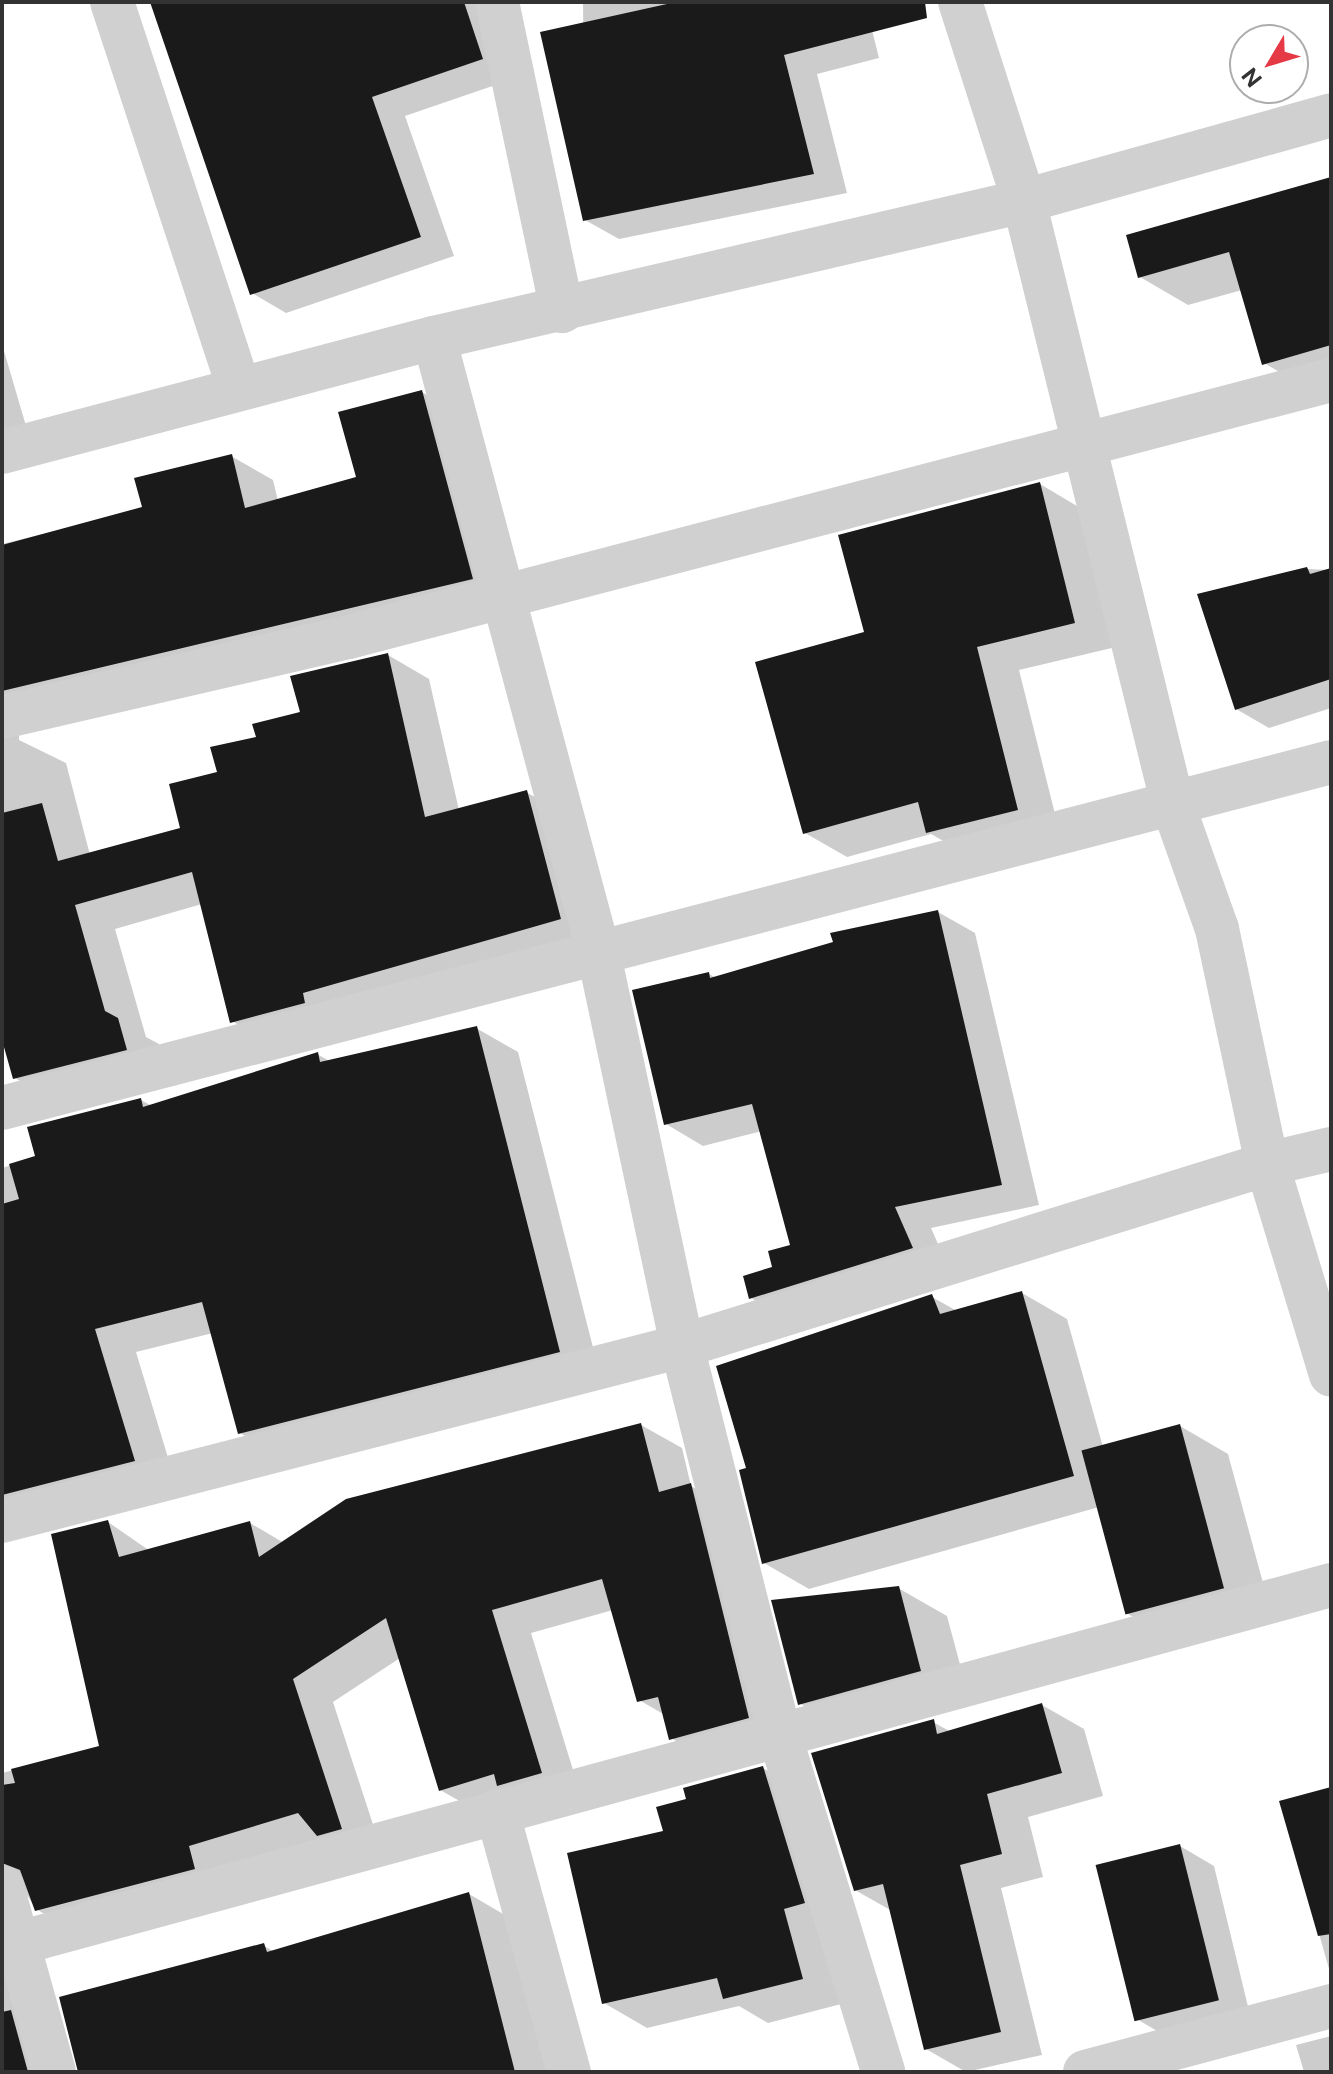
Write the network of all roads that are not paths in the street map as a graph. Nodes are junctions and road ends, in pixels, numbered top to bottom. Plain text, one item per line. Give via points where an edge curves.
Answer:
1 (112, 2) edge
2 (497, 2) edge
3 (960, 2) edge
4 (1331, 115) edge
5 (1024, 201) junction
6 (562, 311) junction
7 (434, 338) junction
8 (1331, 380) edge
9 (239, 389) junction
10 (1088, 446) junction
11 (2, 452) edge
12 (503, 593) junction
13 (2, 717) edge
14 (1331, 762) edge
15 (1173, 805) junction
16 (598, 950) junction
17 (2, 1108) edge
18 (1331, 1149) edge
19 (1267, 1164) junction
20 (682, 1346) junction
21 (1331, 1375) edge
22 (2, 1521) edge
23 (1331, 1585) edge
24 (779, 1733) junction
25 (497, 1811) junction
26 (2, 1887) edge
27 (19, 1943) junction
28 (1331, 2006) edge
29 (18, 2015) edge
30 (54, 2072) edge
31 (569, 2072) edge
32 (883, 2072) edge
33 (1085, 2072) edge

1 - 9 street
2 - 6 street
3 - 5 street
4 - 5 street
5 - 6 street
5 - 10 street
6 - 7 street
7 - 9 street
7 - 12 street
8 - 10 street
9 - 11 street
10 - 12 street
10 - 15 street
12 - 13 street via 349,637
12 - 16 street
14 - 15 street
15 - 16 street
15 - 19 street via 1217,929
16 - 17 street
16 - 20 street
18 - 19 street
19 - 20 street
19 - 21 street
20 - 22 street
20 - 24 street
23 - 24 street
24 - 25 street
24 - 32 street
25 - 27 street
25 - 31 street
26 - 27 street
27 - 29 street
28 - 33 street
29 - 30 street

